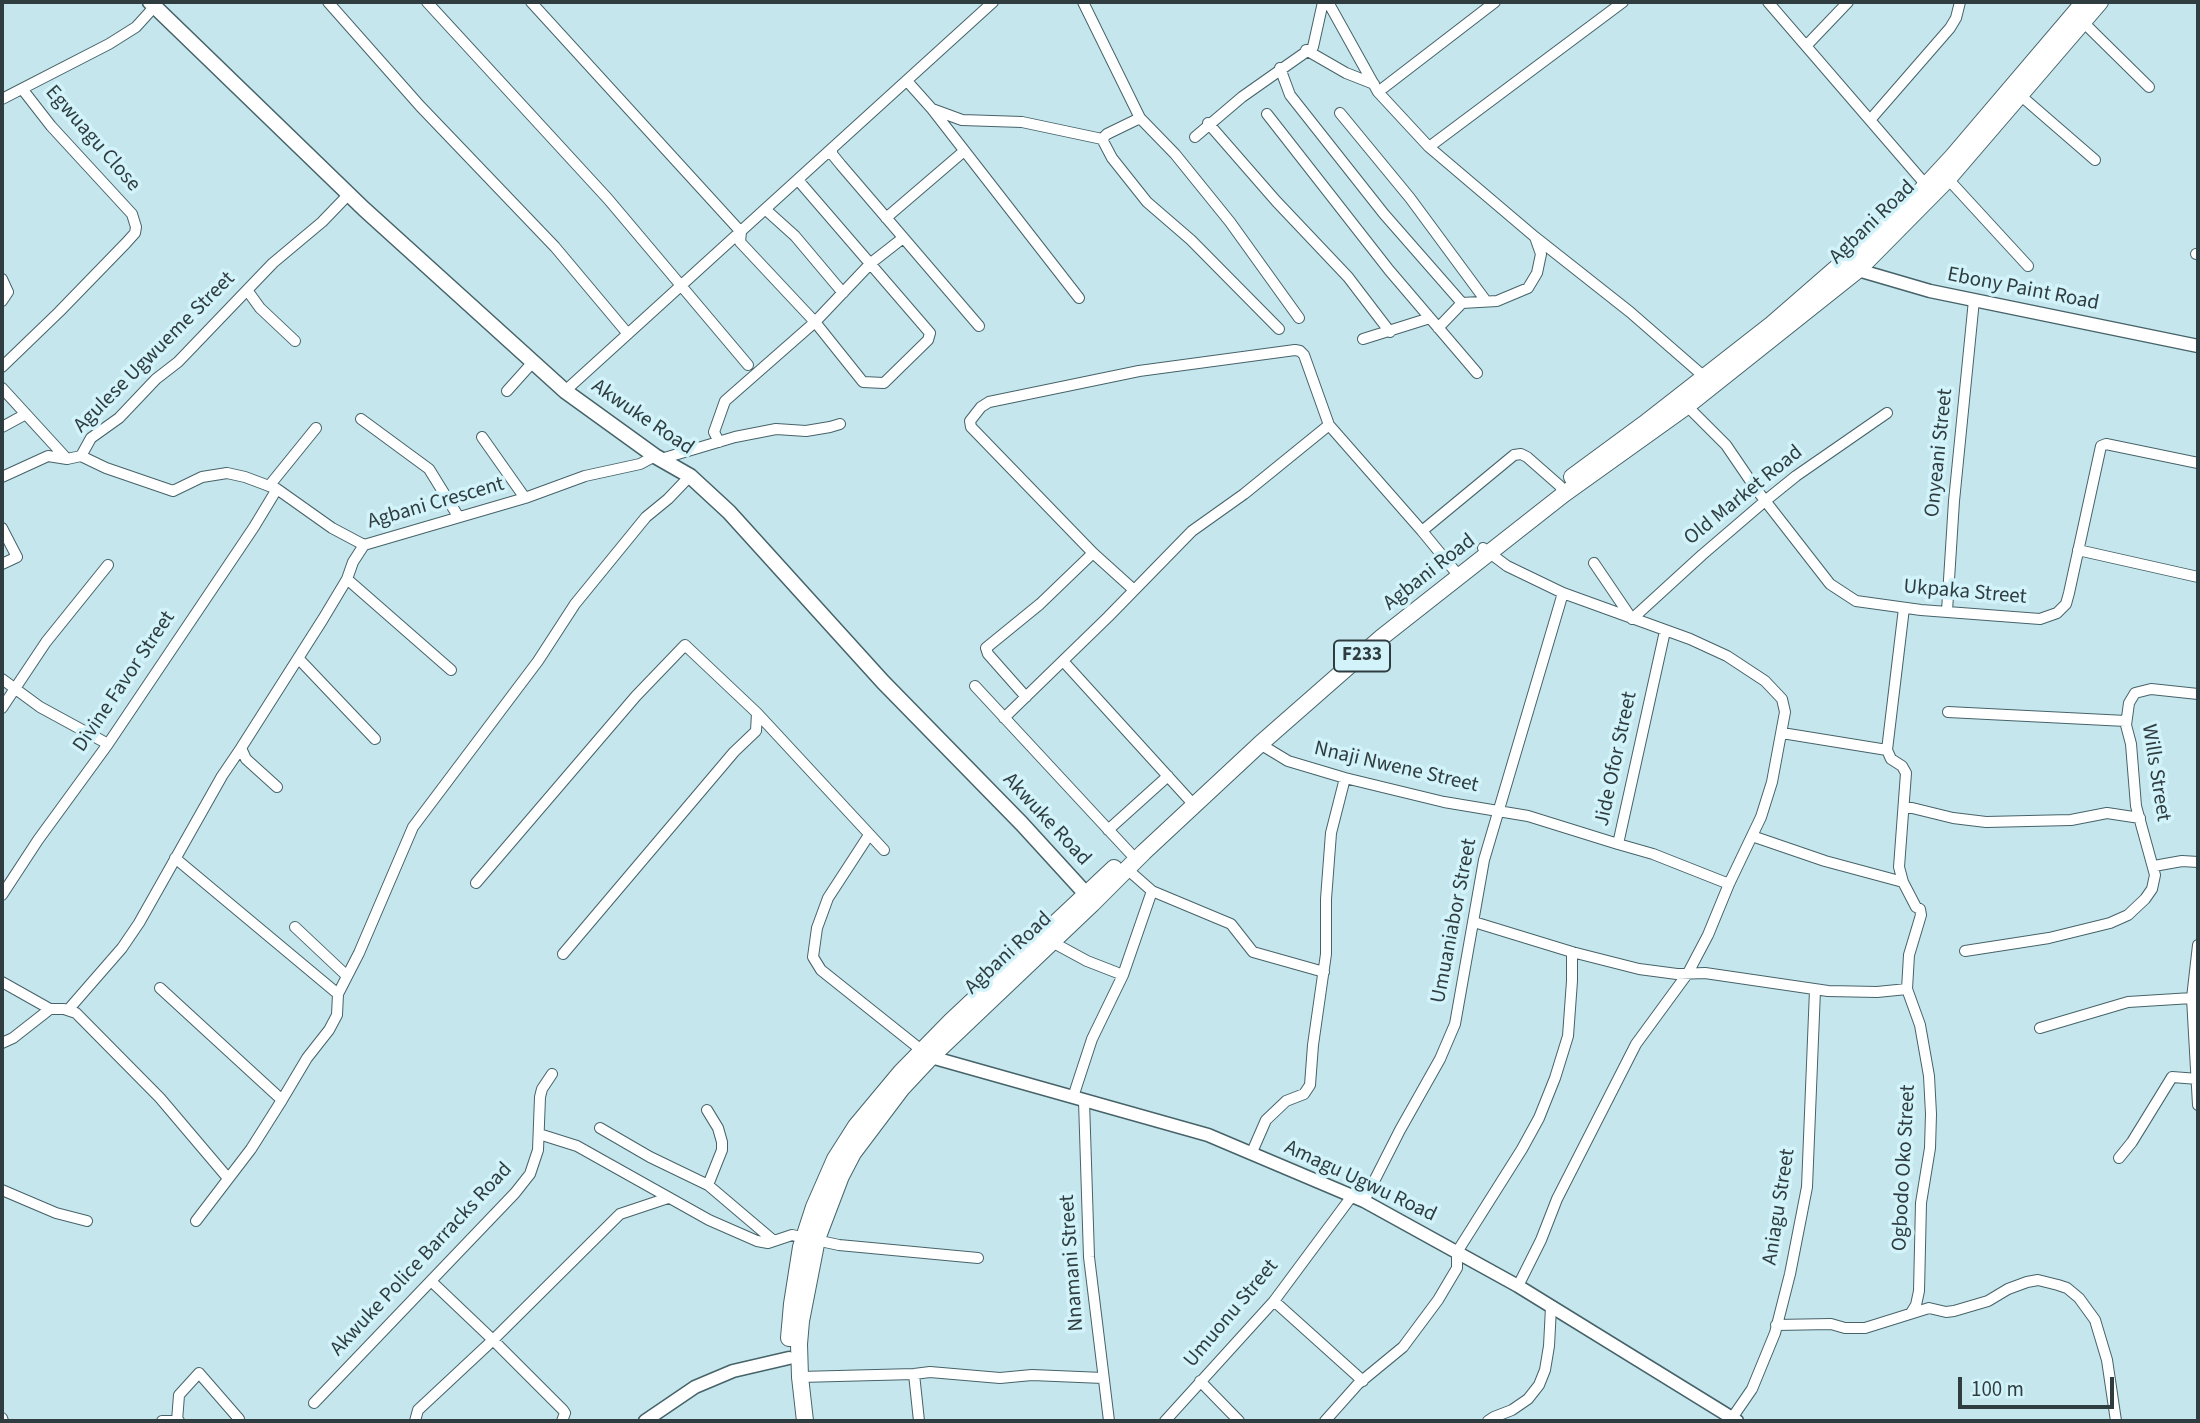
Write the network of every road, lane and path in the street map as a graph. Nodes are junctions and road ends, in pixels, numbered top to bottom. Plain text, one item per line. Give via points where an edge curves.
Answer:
1 (328, 2) edge
2 (427, 2) edge
3 (531, 2) edge
4 (993, 2) edge
5 (1083, 2) edge
6 (1325, 2) edge
7 (1494, 2) edge
8 (1623, 2) edge
9 (1768, 2) edge
10 (1848, 2) edge
11 (1960, 2) edge
12 (2084, 2) edge
13 (2100, 2) edge
14 (153, 4) edge
15 (2083, 22) junction
16 (1806, 46) junction
17 (1307, 50) junction
18 (1280, 68) junction
19 (907, 81) junction
20 (2149, 87) dead end
21 (1376, 88) junction
22 (23, 90) junction
23 (2020, 95) junction
24 (2, 99) edge
25 (932, 109) junction
26 (1340, 113) dead end
27 (1267, 114) dead end
28 (1140, 118) junction
29 (1870, 120) junction
30 (1208, 123) junction
31 (1195, 136) dead end
32 (1102, 139) junction
33 (1429, 147) junction
34 (963, 152) junction
35 (830, 153) junction
36 (2095, 160) dead end
37 (1948, 179) junction
38 (798, 180) junction
39 (1926, 185) junction
40 (349, 194) junction
41 (765, 209) junction
42 (886, 218) junction
43 (741, 232) junction
44 (1535, 237) junction
45 (903, 238) junction
46 (871, 263) junction
47 (1853, 264) junction
48 (2028, 266) dead end
49 (2, 279) edge
50 (682, 284) junction
51 (247, 290) junction
52 (843, 293) junction
53 (1079, 298) dead end
54 (1974, 300) junction
55 (2, 301) edge
56 (1486, 301) junction
57 (1462, 303) junction
58 (1299, 318) dead end
59 (1430, 318) junction
60 (815, 322) junction
61 (979, 326) dead end
62 (1438, 328) junction
63 (1279, 329) dead end
64 (1390, 332) junction
65 (628, 334) junction
66 (1363, 339) dead end
67 (295, 341) dead end
68 (2198, 346) edge
69 (533, 362) junction
70 (748, 365) dead end
71 (2, 367) edge
72 (1477, 373) dead end
73 (1709, 381) junction
74 (2, 388) edge
75 (507, 391) dead end
76 (565, 391) junction
77 (1687, 406) junction
78 (1887, 413) dead end
79 (26, 414) junction
80 (361, 419) dead end
81 (840, 424) dead end
82 (1329, 425) junction
83 (2, 427) edge
84 (316, 428) dead end
85 (482, 437) dead end
86 (719, 442) junction
87 (81, 456) junction
88 (658, 457) junction
89 (67, 458) junction
90 (2198, 463) edge
91 (690, 476) junction
92 (2, 477) edge
93 (273, 487) junction
94 (1562, 490) junction
95 (525, 498) junction
96 (1765, 501) junction
97 (458, 516) junction
98 (2, 528) edge
99 (1422, 531) junction
100 (364, 545) junction
101 (2078, 550) junction
102 (1486, 551) junction
103 (1093, 553) junction
104 (2, 564) edge
105 (1594, 564) dead end
106 (108, 565) dead end
107 (1456, 575) junction
108 (2198, 577) edge
109 (347, 579) junction
110 (1133, 590) junction
111 (1563, 593) junction
112 (1903, 608) junction
113 (1947, 611) junction
114 (1632, 619) junction
115 (1665, 631) junction
116 (298, 658) junction
117 (1063, 661) junction
118 (451, 670) dead end
119 (2, 679) edge
120 (975, 686) dead end
121 (13, 688) junction
122 (2198, 694) edge
123 (1026, 697) junction
124 (2, 708) edge
125 (1948, 712) dead end
126 (757, 713) junction
127 (1004, 718) junction
128 (2126, 721) junction
129 (1782, 733) junction
130 (375, 739) dead end
131 (108, 744) junction
132 (1260, 744) junction
133 (241, 748) junction
134 (1887, 750) junction
135 (1168, 776) junction
136 (1345, 778) junction
137 (277, 787) dead end
138 (1192, 802) junction
139 (1904, 806) junction
140 (1499, 812) junction
141 (1528, 816) joint
142 (2140, 818) junction
143 (1108, 830) junction
144 (869, 835) junction
145 (1752, 836) junction
146 (1618, 844) junction
147 (884, 850) dead end
148 (175, 858) junction
149 (1128, 861) junction
150 (2198, 862) edge
151 (2154, 866) junction
152 (1903, 882) junction
153 (476, 883) dead end
154 (1729, 884) junction
155 (1152, 891) junction
156 (2, 895) edge
157 (1089, 899) junction
158 (1475, 922) junction
159 (295, 927) dead end
160 (1052, 942) junction
161 (2198, 945) edge
162 (1965, 951) dead end
163 (1572, 952) junction
164 (563, 954) dead end
165 (1324, 972) junction
166 (1688, 974) junction
167 (1123, 975) junction
168 (347, 976) junction
169 (2, 982) edge
170 (160, 988) dead end
171 (1907, 989) junction
172 (1815, 990) junction
173 (338, 994) junction
174 (2192, 999) junction
175 (51, 1009) junction
176 (68, 1010) junction
177 (2040, 1028) dead end
178 (2, 1044) edge
179 (926, 1054) junction
180 (552, 1074) dead end
181 (2197, 1079) edge
182 (1078, 1099) junction
183 (282, 1100) junction
184 (2198, 1105) edge
185 (707, 1110) dead end
186 (600, 1128) dead end
187 (539, 1134) junction
188 (1252, 1152) junction
189 (2119, 1158) dead end
190 (227, 1177) junction
191 (708, 1185) junction
192 (2, 1190) edge
193 (1352, 1196) junction
194 (668, 1198) junction
195 (1364, 1201) junction
196 (87, 1221) dead end
197 (195, 1221) dead end
198 (811, 1238) junction
199 (774, 1241) junction
200 (1457, 1252) junction
201 (978, 1258) dead end
202 (431, 1282) junction
203 (1518, 1286) junction
204 (1919, 1291) junction
205 (1273, 1301) junction
206 (1551, 1307) junction
207 (1933, 1308) junction
208 (1911, 1313) junction
209 (1776, 1325) junction
210 (493, 1340) junction
211 (794, 1358) junction
212 (914, 1374) junction
213 (800, 1377) junction
214 (1102, 1378) junction
215 (1200, 1381) junction
216 (1363, 1381) junction
217 (314, 1402) dead end
218 (239, 1419) dead end
219 (1734, 1420) edge
220 (162, 1421) edge
221 (178, 1421) edge
222 (415, 1421) edge
223 (562, 1421) edge
224 (645, 1421) edge
225 (795, 1421) edge
226 (805, 1421) edge
227 (919, 1421) edge
228 (1110, 1421) edge
229 (1165, 1421) edge
230 (1239, 1421) edge
231 (1325, 1421) edge
232 (1488, 1421) edge
233 (2116, 1421) edge

1 - 65 street via 555,247
2 - 50 street
3 - 43 street
4 - 19 street
5 - 28 street
6 - 17 street via 1316,41
6 - 21 street
7 - 21 street
8 - 33 street
9 - 16 street
10 - 16 street
11 - 29 street via 1950,28
12 - 39 main road, Agbani Road / F233
13 - 15 main road, Agbani Road / F233
14 - 22 street via 136,27
14 - 40 main road, Akwuke Road
15 - 20 street
15 - 23 main road, Agbani Road / F233
16 - 29 street
17 - 18 street
17 - 21 street
18 - 30 street
18 - 57 street via 1290,95
19 - 25 street
19 - 35 street
21 - 33 street
22 - 24 street
22 - 71 street, Egwuagu Close via 132,214 135,233
23 - 36 street
23 - 37 main road, Agbani Road / F233
25 - 32 street via 962,120 1022,122
25 - 34 street
26 - 56 street
27 - 59 street
28 - 32 street
28 - 58 street via 1175,153 1230,222
29 - 39 street
30 - 31 street
30 - 64 street via 1348,276
32 - 63 street via 1147,202
33 - 44 street
34 - 42 street
34 - 53 street
35 - 38 street
35 - 42 street
37 - 47 main road, Agbani Road / F233
37 - 48 street
38 - 41 street
38 - 46 street
39 - 47 main road, Agbani Road / F233
40 - 51 street, Agulese Ugwueme Street
40 - 69 main road, Akwuke Road
41 - 43 street
41 - 52 street via 795,236
42 - 45 street
43 - 50 street
43 - 60 street via 740,242
44 - 56 street via 1541,254 1528,288
44 - 73 street
45 - 46 street
45 - 61 street
46 - 52 street
46 - 60 street via 930,333 928,340 884,383 863,382
47 - 54 street, Ebony Paint Road via 1930,291
47 - 73 main road, Agbani Road / F233
49 - 55 street via 8,292
50 - 65 street
50 - 70 street
51 - 67 street
51 - 87 street, Agulese Ugwueme Street via 188,353 91,438
52 - 60 street
54 - 68 street, Ebony Paint Road
54 - 113 street, Onyeani Street
56 - 57 street
57 - 62 street
59 - 62 street
59 - 64 street
60 - 86 street via 725,401 714,432
62 - 72 street
64 - 66 street
65 - 76 street
69 - 75 street
69 - 76 main road, Akwuke Road
73 - 77 main road, Agbani Road / F233
73 - 94 main road, Agbani Road / F233
74 - 79 street
76 - 88 main road, Akwuke Road
77 - 94 main road, Agbani Road / F233
77 - 96 street, Ukpaka Street via 1726,445
78 - 96 street, Old Market Road
79 - 83 street
79 - 89 street
80 - 97 street via 429,469
81 - 86 street, Agbani Crescent via 806,431 776,429
82 - 99 street
82 - 103 street via 1304,355 1295,350 1139,371 981,407 970,421 971,427
82 - 110 street via 1192,531
84 - 93 street, Divine Favor Street
85 - 95 street
86 - 88 street, Agbani Crescent
87 - 89 street, Agulese Ugwueme Street
87 - 93 street, Agbani Crescent via 168,490 227,473
88 - 91 main road, Akwuke Road
88 - 95 street, Agbani Crescent
89 - 92 street, Agulese Ugwueme Street via 48,456
90 - 101 street, Ukpaka Street via 2101,446
91 - 157 main road, Akwuke Road via 729,512
91 - 168 street via 646,517 575,604 538,661 425,808 407,838
93 - 100 street, Agbani Crescent
93 - 131 street, Divine Favor Street via 254,527
94 - 99 street via 1527,457 1514,455
94 - 102 main road, Agbani Road / F233
95 - 97 street, Agbani Crescent
96 - 112 street, Ukpaka Street via 1818,572 1838,591 1856,601
96 - 114 street, Old Market Road
97 - 100 street, Agbani Crescent
98 - 104 street via 17,557
99 - 107 street
100 - 109 street
101 - 108 street
101 - 113 street, Ukpaka Street via 2066,604 2052,616
102 - 107 main road, Agbani Road / F233
102 - 111 street
103 - 110 street
103 - 123 street via 986,648
105 - 114 street
106 - 121 street
107 - 132 main road, Agbani Road / F233
107 - 138 main road, Agbani Road / F233 via 1315,685
109 - 116 street
109 - 118 street
110 - 117 street
111 - 114 street
111 - 140 street, Umuaniabor Street
112 - 113 street, Ukpaka Street
112 - 134 street
114 - 115 street
115 - 129 street via 1727,656 1765,681 1782,699
115 - 146 street, Jide Ofor Street
116 - 130 street
116 - 133 street
117 - 123 street
117 - 135 street
119 - 121 street
120 - 127 street
121 - 124 street
121 - 131 street
122 - 128 street, Wills Street via 2160,688 2141,691 2132,697
123 - 127 street
125 - 128 street
126 - 144 street
126 - 153 street via 685,645 636,695
126 - 164 street via 756,731
127 - 143 street
128 - 142 street, Wills Street
129 - 134 street
129 - 145 street via 1772,782
131 - 156 street, Divine Favor Street
132 - 136 street, Nnaji Nwene Street via 1288,761
132 - 138 main road, Agbani Road / F233
133 - 137 street via 246,759
133 - 148 street
134 - 139 street, Ogbodo Oko Street via 1906,773
135 - 138 street
135 - 143 street
136 - 140 street, Nnaji Nwene Street
136 - 165 street via 1331,833
138 - 149 main road, Agbani Road / F233
139 - 142 street via 1986,822 2071,820 2106,813
139 - 152 street, Ogbodo Oko Street via 1899,867
140 - 141 street, Nnaji Nwene Street
140 - 158 street, Umuaniabor Street via 1484,860
141 - 146 street, Jide Ofor Street
142 - 151 street, Wills Street
143 - 149 street
144 - 147 street
144 - 179 street via 828,898 813,957 821,970
145 - 152 street
145 - 154 street
146 - 154 street
148 - 173 street
148 - 176 street via 122,948
149 - 155 street
149 - 157 main road, Agbani Road / F233
150 - 151 street
151 - 162 street via 2149,894 2123,917 2049,938
152 - 171 street, Ogbodo Oko Street via 1921,915 1909,955
154 - 166 street
155 - 165 street via 1231,924 1254,952
155 - 167 street, Nnamani Street
157 - 160 main road, Agbani Road / F233
157 - 179 main road, Agbani Road / F233
158 - 163 street
158 - 195 street, Umuaniabor Street via 1449,1041
159 - 168 street
160 - 167 street
160 - 179 main road, Agbani Road / F233
161 - 174 street
163 - 166 street via 1639,969
163 - 200 street via 1567,1036 1552,1087 1522,1149
165 - 188 street via 1310,1084 1304,1094 1272,1113
166 - 172 street
166 - 203 street via 1636,1044
167 - 182 street, Nnamani Street via 1092,1039
168 - 173 street
169 - 175 street
170 - 183 street
171 - 172 street
171 - 204 street, Ogbodo Oko Street via 1920,1025 1931,1114 1921,1203
172 - 209 street, Aniagu Street via 1807,1187
173 - 183 street via 337,1015
174 - 177 street via 2128,1002
174 - 181 street
175 - 176 street
175 - 178 street
176 - 190 street via 87,1022 160,1098
179 - 182 street, Amagu Ugwu Road
179 - 198 main road, Agbani Road / F233 via 864,1115 835,1159 814,1207
180 - 187 street, Akwuke Police Barracks Road via 540,1097
181 - 184 street
181 - 189 street via 2172,1077
182 - 188 street, Amagu Ugwu Road
182 - 214 street, Nnamani Street
183 - 190 street
185 - 191 street via 722,1142
186 - 191 street
187 - 194 street via 577,1146
187 - 202 street, Akwuke Police Barracks Road via 534,1162 523,1184
188 - 193 street, Amagu Ugwu Road
190 - 197 street
191 - 199 street
192 - 196 street
193 - 195 street, Amagu Ugwu Road
193 - 205 street, Umuonu Street
194 - 199 street via 748,1238
194 - 210 street via 620,1214
195 - 200 street, Amagu Ugwu Road
198 - 199 street via 789,1235
198 - 201 street via 839,1245
198 - 211 main road, Agbani Road / F233 via 792,1304
200 - 203 street, Amagu Ugwu Road
200 - 216 street via 1457,1268 1421,1324 1403,1347
202 - 210 street
202 - 217 street, Akwuke Police Barracks Road
203 - 206 street, Amagu Ugwu Road
204 - 207 street
204 - 208 street, Ogbodo Oko Street
205 - 215 street, Umuonu Street
205 - 216 street
206 - 219 street, Amagu Ugwu Road
206 - 232 street via 1549,1346 1539,1385 1528,1399
207 - 208 street
207 - 233 street via 1954,1311 2038,1280 2067,1288 2088,1308 2101,1336
208 - 209 street via 1865,1328
209 - 219 street, Aniagu Street via 1763,1366
210 - 222 street via 418,1410
210 - 223 street via 565,1413
211 - 213 main road, Agbani Road / F233
211 - 224 street via 733,1371 671,1402
211 - 225 main road, Agbani Road / F233
212 - 213 street
212 - 214 street
212 - 227 street
213 - 226 main road, Agbani Road / F233
214 - 228 street, Nnamani Street
215 - 229 street, Umuonu Street
215 - 230 street
216 - 231 street
218 - 221 street via 199,1373 179,1395
220 - 221 street

